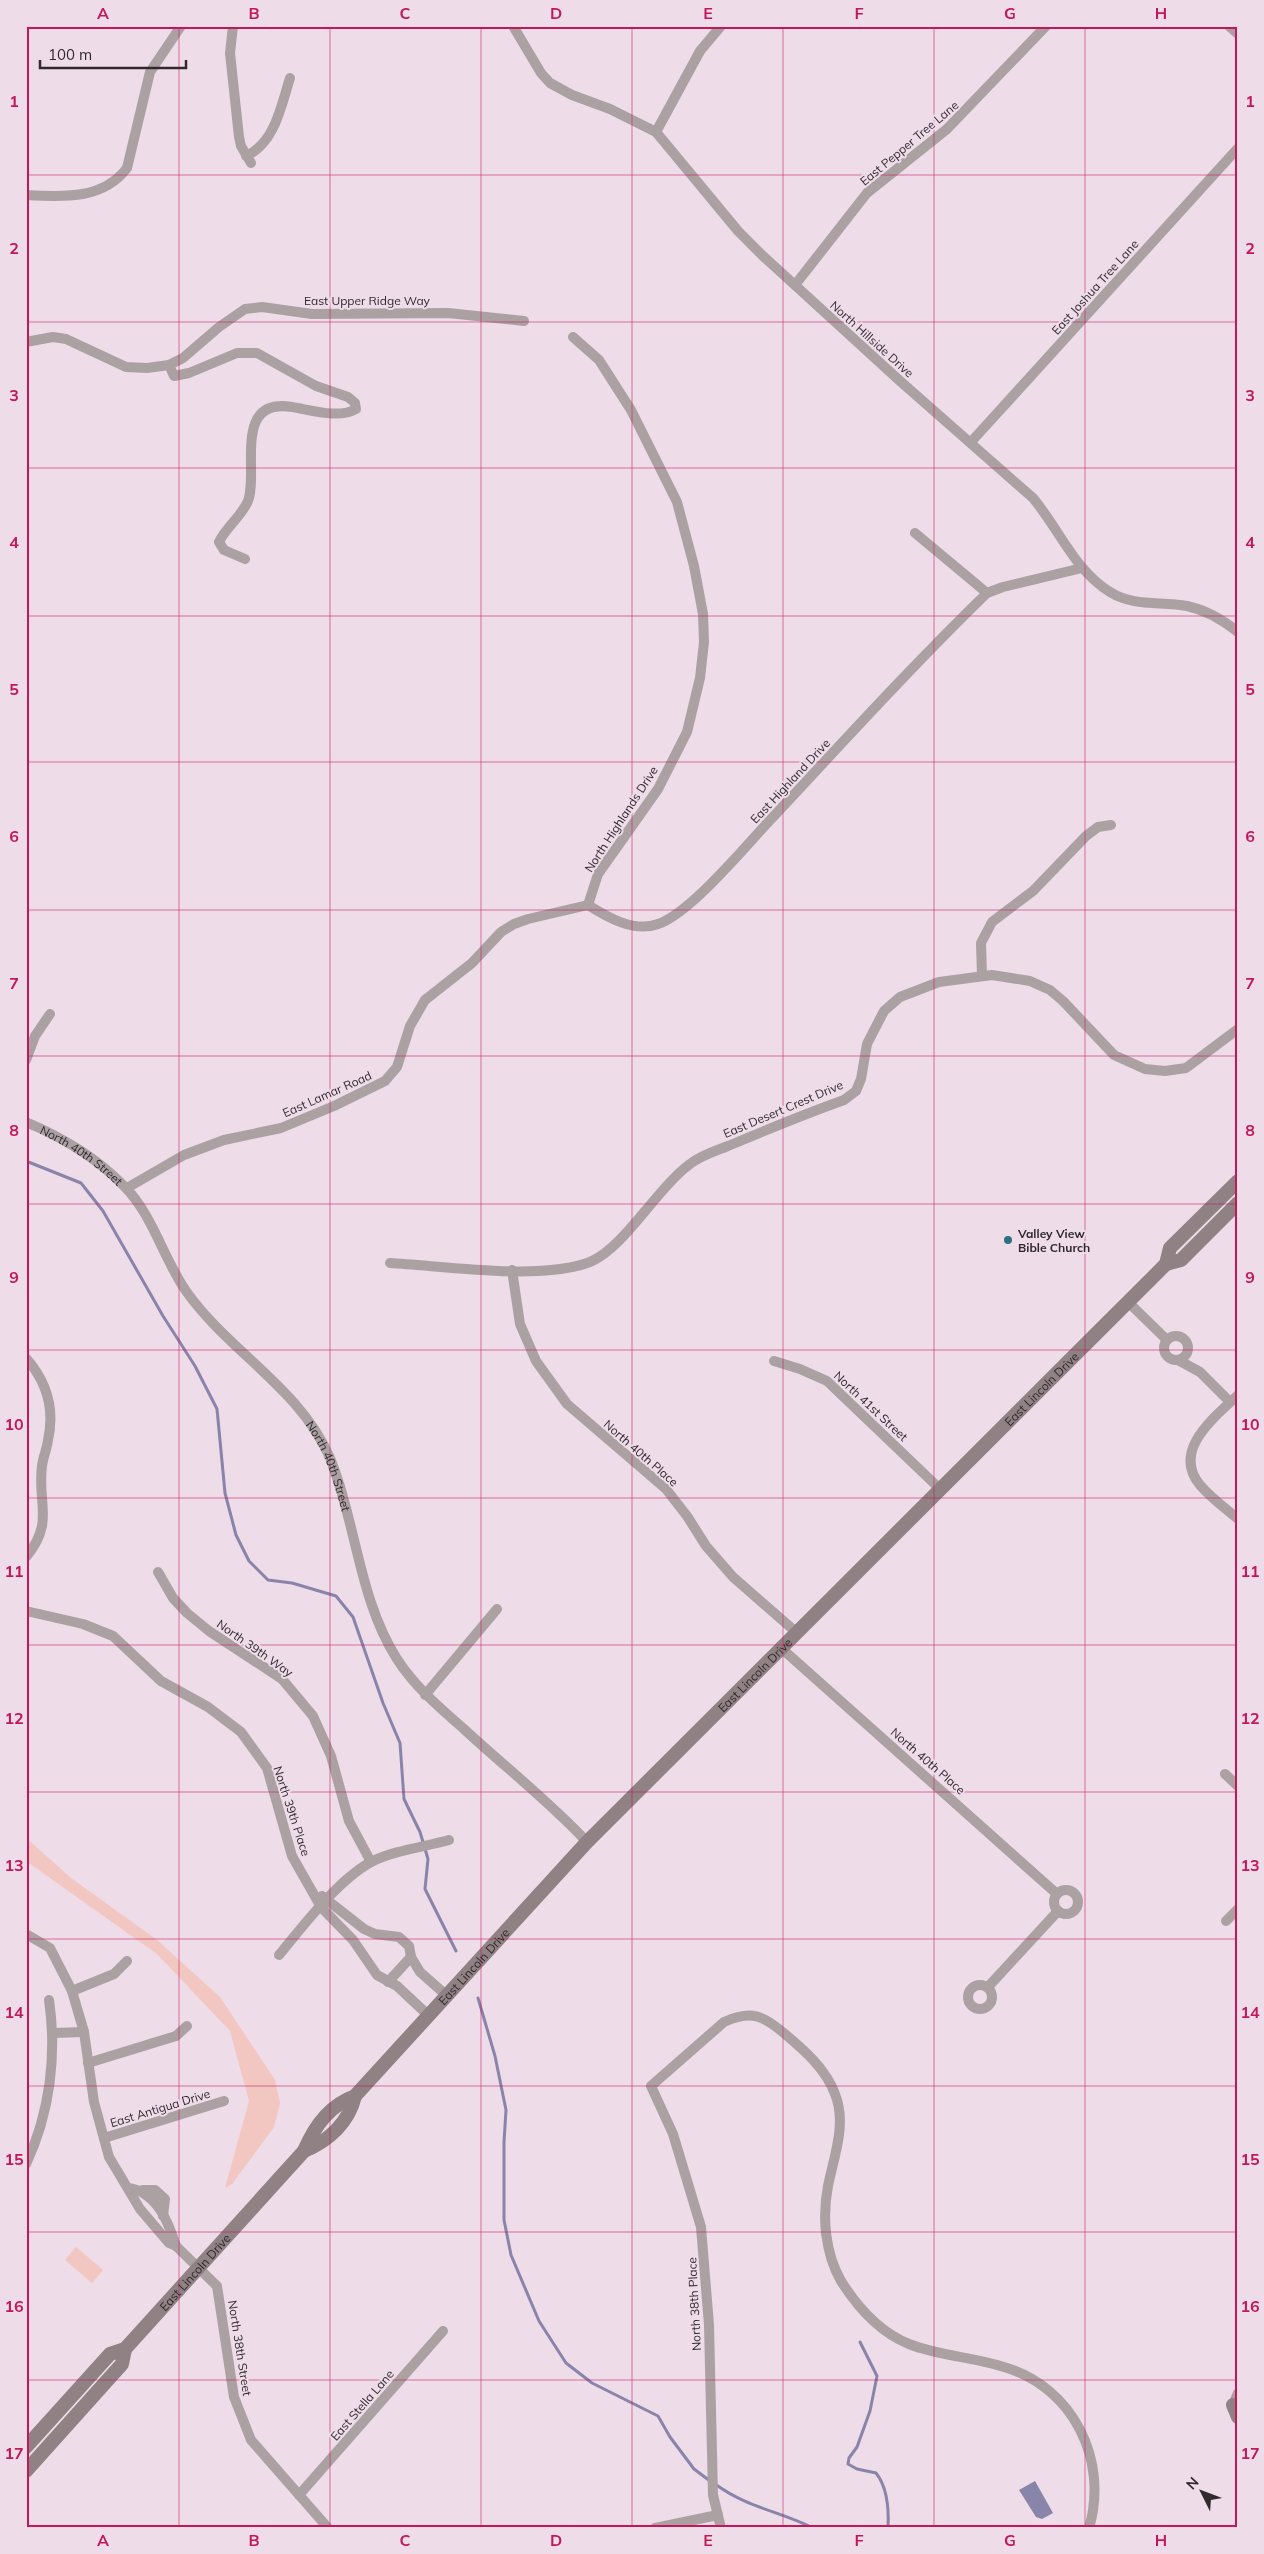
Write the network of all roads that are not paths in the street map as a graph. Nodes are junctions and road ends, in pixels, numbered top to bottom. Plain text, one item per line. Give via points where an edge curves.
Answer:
1 (181, 26) edge
2 (233, 26) edge
3 (513, 26) edge
4 (720, 26) edge
5 (1046, 26) edge
6 (1229, 26) edge
7 (1238, 34) edge
8 (290, 78) dead end
9 (656, 132) junction
10 (1238, 148) edge
11 (26, 195) edge
12 (795, 285) junction
13 (524, 321) dead end
14 (573, 336) dead end
15 (26, 342) edge
16 (169, 365) junction
17 (971, 442) junction
18 (915, 533) dead end
19 (245, 559) dead end
20 (1082, 568) junction
21 (987, 593) junction
22 (1238, 632) edge
23 (1111, 824) dead end
24 (588, 905) junction
25 (982, 976) junction
26 (50, 1014) dead end
27 (1238, 1029) edge
28 (26, 1060) edge
29 (26, 1122) edge
30 (1238, 1181) edge
31 (127, 1188) junction
32 (1238, 1204) edge
33 (390, 1263) dead end
34 (1166, 1264) junction
35 (512, 1270) junction
36 (1128, 1302) junction
37 (1167, 1340) junction
38 (1188, 1351) junction
39 (26, 1358) edge
40 (1178, 1360) junction
41 (774, 1361) dead end
42 (1200, 1372) junction
43 (1234, 1399) edge
44 (940, 1489) junction
45 (1238, 1519) edge
46 (26, 1557) edge
47 (158, 1572) dead end
48 (497, 1609) dead end
49 (26, 1611) edge
50 (796, 1632) junction
51 (780, 1648) junction
52 (425, 1694) junction
53 (1225, 1774) dead end
54 (1238, 1786) edge
55 (449, 1840) dead end
56 (587, 1842) junction
57 (371, 1862) junction
58 (1057, 1894) junction
59 (324, 1903) junction
60 (1238, 1909) edge
61 (1058, 1911) junction
62 (1226, 1921) dead end
63 (26, 1934) edge
64 (279, 1955) dead end
65 (411, 1957) junction
66 (127, 1961) dead end
67 (388, 1982) junction
68 (988, 1987) dead end
69 (72, 1991) junction
70 (446, 1995) junction
71 (49, 2000) dead end
72 (428, 2015) junction
73 (187, 2026) dead end
74 (84, 2032) junction
75 (54, 2034) junction
76 (88, 2062) junction
77 (224, 2102) dead end
78 (104, 2138) junction
79 (26, 2164) edge
80 (129, 2188) junction
81 (181, 2250) junction
82 (198, 2268) junction
83 (443, 2331) dead end
84 (125, 2348) junction
85 (26, 2446) edge
86 (26, 2471) edge
87 (299, 2495) junction
88 (718, 2515) junction
89 (328, 2528) edge
90 (654, 2528) edge
91 (721, 2528) edge
92 (1089, 2528) edge

1 - 11 street via 150,72 127,168 118,180 85,195
2 - 8 street via 230,52 239,137 249,159 267,139 278,118
3 - 9 street, North Hillside Drive via 550,83
4 - 9 street via 700,51
5 - 12 street, East Pepper Tree Lane via 947,129 867,193
6 - 7 street
9 - 12 street, North Hillside Drive via 738,230
10 - 17 street, East Joshua Tree Lane
12 - 17 street, North Hillside Drive
13 - 16 street, East Upper Ridge Way via 448,313 312,314 245,309 183,358
14 - 24 street, North Highlands Drive via 598,360 632,410 677,502 696,576 704,642 700,678 687,732 658,789 598,874
15 - 16 street, East Upper Ridge Way via 53,337 66,339 126,367
16 - 19 street via 174,376 237,353 257,353 316,386 348,397 355,404 356,409 351,412 338,413 285,406 266,409 252,432 248,500 219,542 224,550
17 - 20 street, North Hillside Drive via 1033,498
18 - 21 street
20 - 21 street
20 - 22 street, North Hillside Drive via 1104,588 1126,600 1196,608
21 - 24 street, East Highland Drive via 922,657 726,867 675,916 657,925 638,927 607,918
23 - 25 street via 1098,827 1086,836 1033,891 992,922 981,943
24 - 31 street, East Lamar Road via 528,919 502,932 472,963 425,1000 410,1026 397,1067 385,1081 281,1128 224,1140 184,1155
25 - 27 street via 1011,977 1050,990 1114,1055 1146,1069 1186,1068
25 - 35 street, East Desert Crest Drive via 938,982 900,997 884,1011 873,1028 856,1091 844,1100 757,1132 690,1163 610,1249 592,1261 555,1270
26 - 28 street via 35,1036
29 - 31 street, North 40th Street via 64,1139 93,1158
30 - 34 main road, East Lincoln Drive via 1170,1248
31 - 52 street, North 40th Street via 185,1290 202,1312 222,1335 284,1391 315,1430 330,1458 362,1572 383,1632 396,1658
32 - 34 main road, East Lincoln Drive via 1181,1260
33 - 35 street, East Desert Crest Drive
34 - 36 main road, East Lincoln Drive
35 - 50 street, North 40th Place via 520,1324 536,1361 567,1404 666,1489 706,1546 733,1577
36 - 37 street
36 - 44 main road, East Lincoln Drive
37 - 38 street via 1180,1337 1186,1342
37 - 40 street via 1165,1354
38 - 40 street
38 - 42 street
39 - 46 street via 42,1382 50,1403 51,1417 42,1465 43,1522 39,1539
40 - 42 street
41 - 44 street, North 41st Street via 826,1381
42 - 43 street
43 - 45 street via 1196,1439 1192,1465 1199,1483
44 - 50 main road, East Lincoln Drive
47 - 57 street, North 39th Way via 187,1614 282,1679 313,1716 332,1756 349,1821
48 - 52 street
49 - 59 street, North 39th Place via 83,1624 113,1636 161,1681 241,1732 267,1768 292,1856 308,1885
50 - 51 main road, East Lincoln Drive
51 - 56 main road, East Lincoln Drive
51 - 58 street, North 40th Place
52 - 56 street, North 40th Street
53 - 54 street
55 - 57 street
56 - 70 main road, East Lincoln Drive
57 - 59 street
58 - 61 street via 1054,1904
58 - 61 street via 1064,1890 1072,1892 1078,1902 1072,1912
59 - 64 street
59 - 65 street, North 39th Place via 375,1934 399,1937 410,1946
59 - 67 street, North 39th Place via 377,1975
60 - 62 street
61 - 68 street
63 - 69 street, East Antigua Drive via 50,1948
65 - 67 street
65 - 70 street, North 39th Place via 420,1972
66 - 69 street via 114,1974
67 - 72 street, North 39th Place via 397,1986
69 - 74 street, East Antigua Drive
70 - 72 main road, East Lincoln Drive
71 - 75 street
72 - 82 main road, East Lincoln Drive via 355,2096 351,2112 322,2144 304,2151
73 - 76 street via 176,2036
74 - 75 street
74 - 76 street, East Antigua Drive
75 - 79 street via 50,2085
76 - 78 street, East Antigua Drive
77 - 78 street, East Antigua Drive
78 - 80 street, East Antigua Drive via 109,2157
80 - 81 street, East Antigua Drive via 140,2209 169,2243
80 - 81 street, East Antigua Drive via 155,2190 165,2199 163,2217
81 - 82 street, East Antigua Drive
82 - 84 main road, East Lincoln Drive
82 - 87 street, North 38th Street via 217,2286 240,2418 251,2440
83 - 87 street, East Stella Lane
84 - 85 main road, East Lincoln Drive via 110,2354
84 - 86 main road, East Lincoln Drive via 122,2364
87 - 89 street, North 38th Street
88 - 90 street
88 - 91 street, North 38th Place
88 - 92 street, North 38th Place via 713,2495 709,2325 701,2227 673,2134 651,2086 724,2022 739,2015 753,2015 770,2021 807,2054 827,2076 836,2095 840,2135 824,2214 827,2241 838,2275 853,2301 866,2316 908,2344 1005,2367 1030,2376 1047,2387 1061,2401 1085,2438 1093,2465 1095,2508

